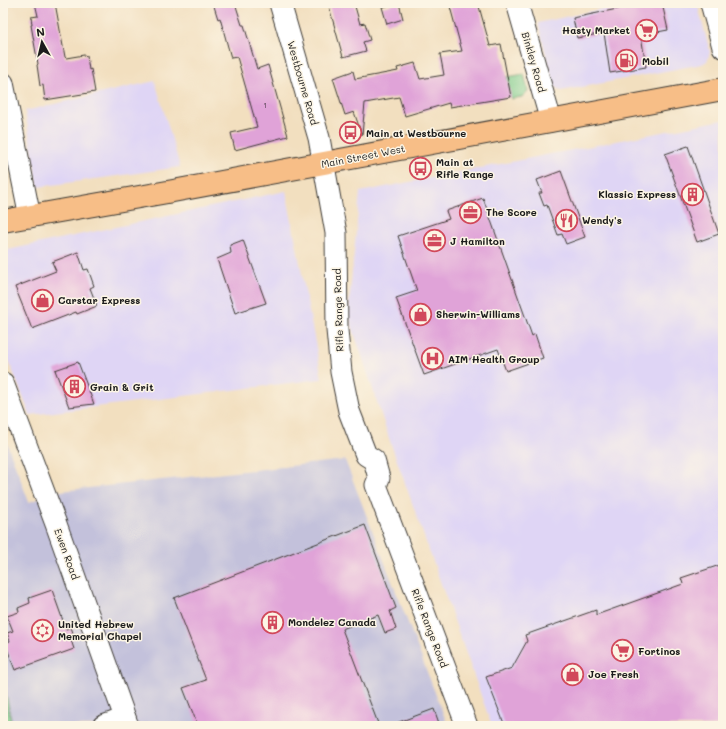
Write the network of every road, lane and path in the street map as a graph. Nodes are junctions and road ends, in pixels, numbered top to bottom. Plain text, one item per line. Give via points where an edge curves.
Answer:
1 (280, 3) edge
2 (517, 3) edge
3 (711, 3) edge
4 (723, 47) edge
5 (3, 83) edge
6 (723, 89) edge
7 (551, 121) junction
8 (324, 163) junction
9 (30, 216) junction
10 (3, 221) edge
11 (3, 383) edge
12 (127, 722) edge
13 (104, 726) edge
14 (467, 726) edge

1 - 8 street, Westbourne Road
2 - 7 street, Binkley Road
3 - 4 street
5 - 9 street
6 - 7 main road, Main Street West
7 - 8 main road, Main Street West
8 - 9 main road, Main Street West
8 - 14 street, Rifle Range Road via 336,233 337,330 341,372 349,411 366,455 374,460 379,478 376,485
9 - 10 main road, Main Street West
11 - 12 street, Ewen Road
12 - 13 street

